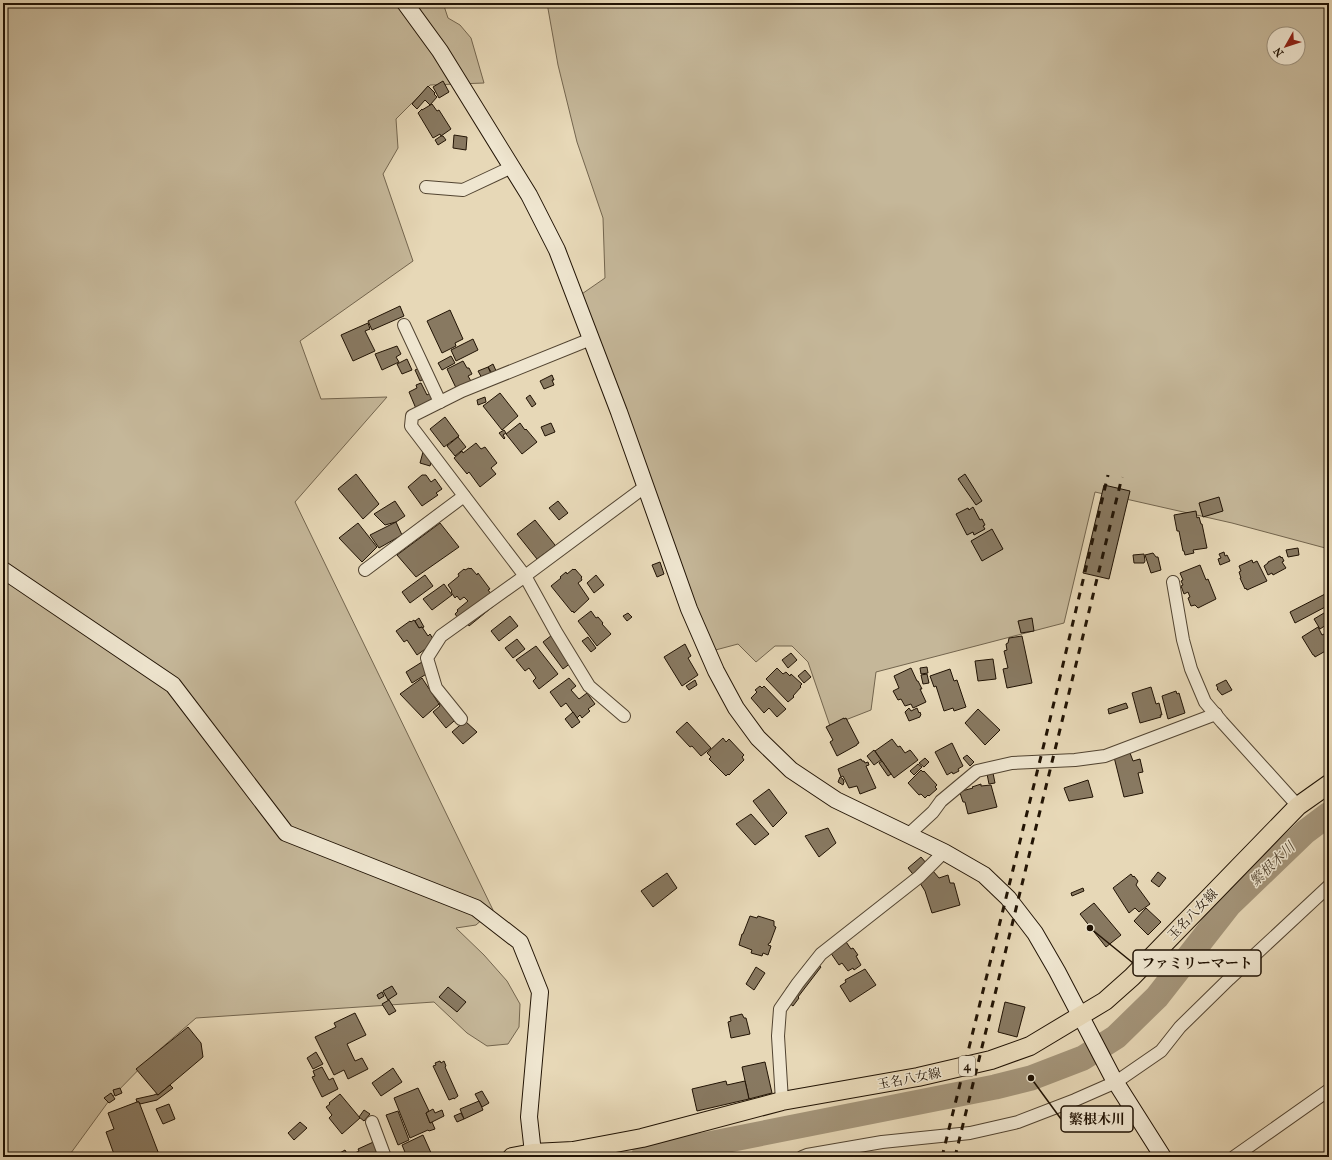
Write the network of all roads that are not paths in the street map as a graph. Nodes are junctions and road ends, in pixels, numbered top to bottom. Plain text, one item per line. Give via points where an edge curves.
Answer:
1 (405, 3) edge
2 (512, 167) junction
3 (426, 187) dead end
4 (404, 325) dead end
5 (591, 339) junction
6 (440, 402) junction
7 (646, 486) junction
8 (464, 496) junction
9 (3, 570) edge
10 (365, 570) dead end
11 (525, 576) junction
12 (1174, 582) dead end
13 (1216, 714) junction
14 (624, 716) dead end
15 (461, 719) dead end
16 (1329, 784) edge
17 (1298, 806) junction
18 (908, 835) junction
19 (944, 852) junction
20 (1329, 886) edge
21 (1080, 1016) junction
22 (1115, 1080) junction
23 (1329, 1090) edge
24 (782, 1101) junction
25 (372, 1122) dead end
26 (532, 1153) junction
27 (385, 1157) edge
28 (512, 1157) edge
29 (802, 1157) edge
30 (1163, 1157) edge
31 (1234, 1157) edge

1 - 2 street via 440,51
2 - 3 street via 463,190
2 - 5 street via 529,194 557,250
4 - 6 street
5 - 6 street
5 - 7 street
6 - 8 street via 412,416 411,426
7 - 11 street
7 - 18 street via 689,609 716,671 736,708 758,738 791,770 836,800
8 - 10 street
8 - 11 street
9 - 26 street via 173,685 286,833 476,908 520,942 540,992 529,1116
11 - 14 street via 589,686
11 - 15 street via 441,636 427,658 436,688
12 - 13 street via 1183,640 1191,668 1205,702
13 - 17 street
13 - 18 street via 1105,756 1012,763 977,771 941,800 933,812
16 - 17 main road, 玉名八女線 / 4
17 - 21 main road, 玉名八女線 / 4 via 1132,977 1105,1001
18 - 19 street
19 - 21 street via 984,875 1008,898 1035,933
19 - 24 street via 919,877 821,954 780,1009 778,1036
20 - 22 street via 1228,979 1161,1050
21 - 22 street
21 - 24 main road, 玉名八女線 / 4 via 1030,1046 991,1060
22 - 29 street via 1075,1100 1018,1122 970,1133 882,1142
22 - 30 street
23 - 31 street
24 - 26 main road, 玉名八女線 / 4 via 642,1138 573,1151
25 - 27 street
26 - 28 main road, 玉名八女線 / 4

